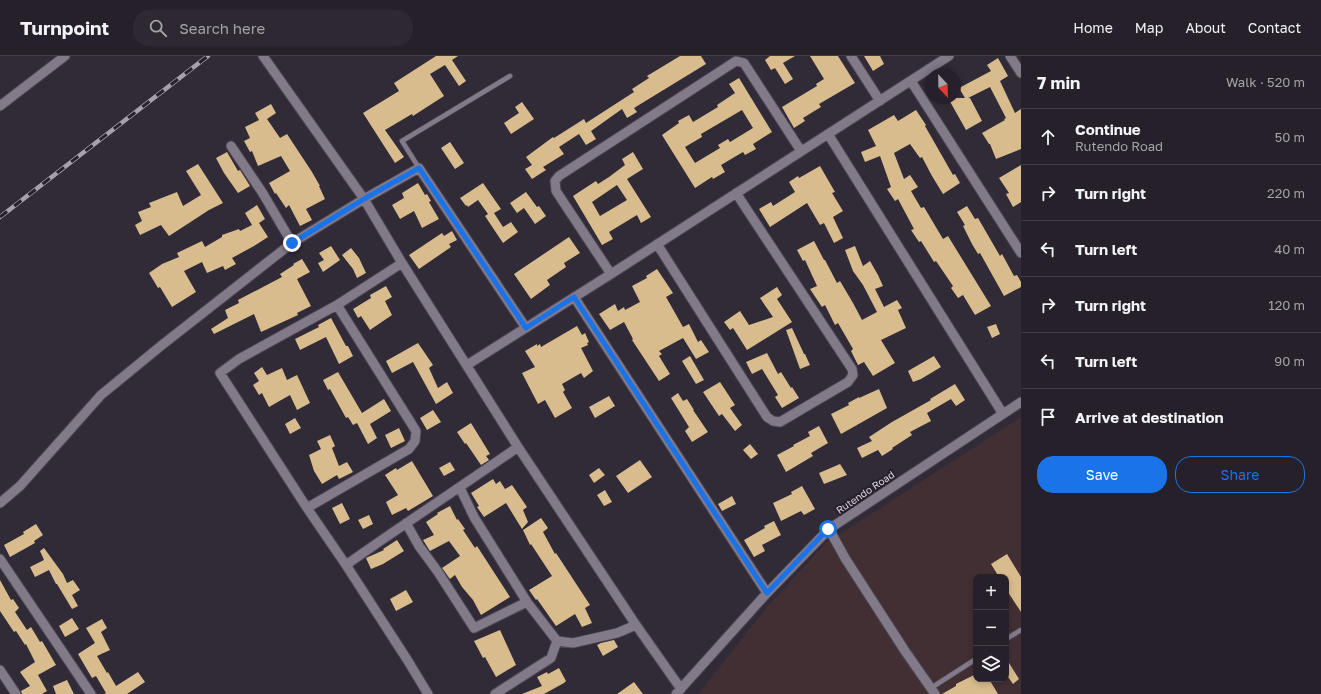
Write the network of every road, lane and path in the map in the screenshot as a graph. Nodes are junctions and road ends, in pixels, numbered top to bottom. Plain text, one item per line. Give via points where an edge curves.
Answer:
1 (65, 56) edge
2 (263, 56) edge
3 (851, 56) edge
4 (950, 56) edge
5 (1010, 56) edge
6 (1021, 73) edge
7 (510, 76) dead end
8 (911, 81) junction
9 (880, 101) junction
10 (0, 106) edge
11 (828, 134) junction
12 (231, 146) dead end
13 (801, 151) junction
14 (419, 168) junction
15 (736, 193) junction
16 (364, 199) junction
17 (292, 243) junction
18 (657, 244) junction
19 (1021, 254) edge
20 (402, 263) junction
21 (610, 274) junction
22 (574, 297) junction
23 (337, 305) junction
24 (526, 328) junction
25 (467, 364) junction
26 (1021, 402) edge
27 (1003, 414) junction
28 (518, 448) junction
29 (460, 488) junction
30 (0, 503) edge
31 (307, 508) junction
32 (406, 523) junction
33 (828, 529) junction
34 (0, 560) edge
35 (346, 566) junction
36 (767, 593) junction
37 (527, 602) junction
38 (636, 625) junction
39 (1021, 630) edge
40 (1009, 637) edge
41 (557, 641) junction
42 (973, 661) edge
43 (0, 670) edge
44 (678, 691) edge
45 (933, 691) edge
46 (16, 694) edge
47 (91, 694) edge
48 (428, 694) edge
49 (495, 694) edge

1 - 10 street
2 - 16 street
3 - 9 street
4 - 8 street
5 - 6 street
7 - 14 lane via 402,141
8 - 9 street
8 - 19 street
9 - 11 street
11 - 13 street
11 - 27 street
12 - 17 street
13 - 15 street
13 - 21 street via 744,63 736,61 555,181 556,191
14 - 16 street
14 - 24 street
15 - 18 street
15 - 18 street via 852,369 853,375 848,382 780,422 767,418
16 - 17 street
16 - 20 street
17 - 30 street via 101,395 20,486
18 - 21 street
20 - 23 street
20 - 25 street
21 - 22 street
22 - 24 street
22 - 36 street
23 - 31 street via 416,431 415,441 408,449
23 - 31 street via 239,359 220,373
24 - 25 street
25 - 28 street
26 - 27 street, Rutendo Road
27 - 33 street, Rutendo Road
28 - 29 street
28 - 38 street
29 - 32 street
29 - 37 street via 474,517
31 - 35 street
32 - 35 street
32 - 37 street via 474,628
33 - 36 street, Rutendo Road
33 - 45 street
34 - 47 street
35 - 48 street
36 - 44 street, Rutendo Road
37 - 41 street
38 - 41 street via 617,633 573,643
38 - 44 street
39 - 40 lane
41 - 49 street via 551,658
42 - 45 lane
43 - 46 street

